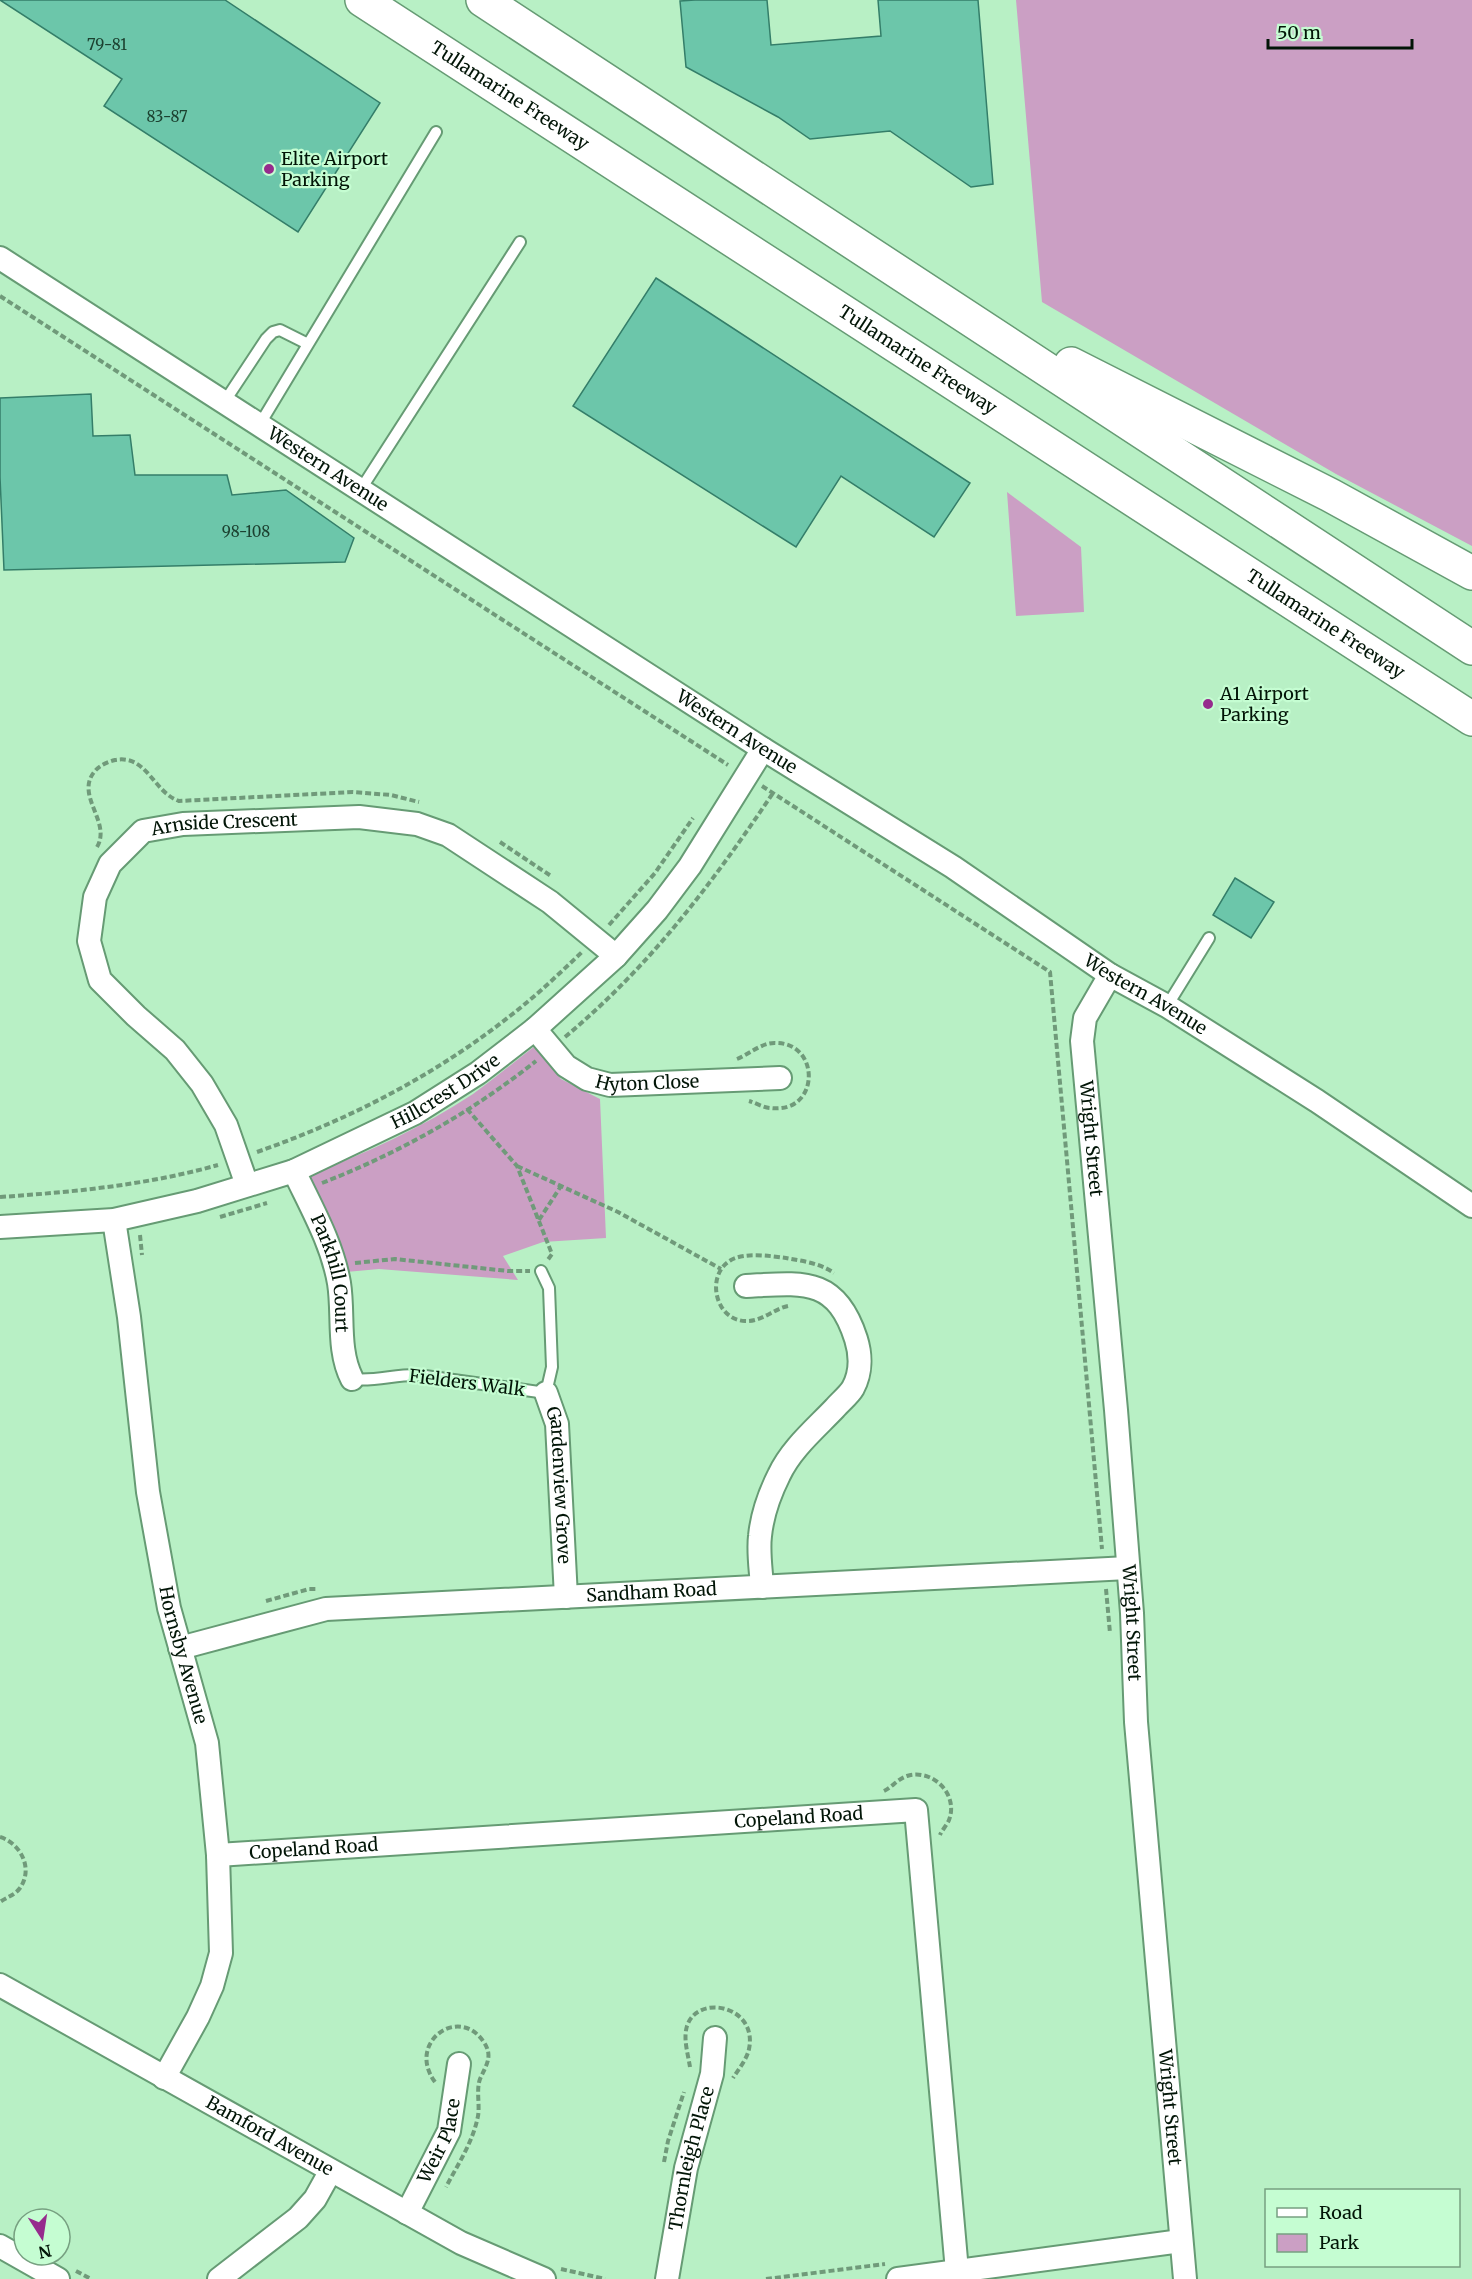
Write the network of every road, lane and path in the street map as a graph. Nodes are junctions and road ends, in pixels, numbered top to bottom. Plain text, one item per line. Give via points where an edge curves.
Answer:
1 (362, 0) edge
2 (483, 0) edge
3 (436, 132) dead end
4 (520, 242) dead end
5 (0, 258) edge
6 (926, 289) junction
7 (0, 296) edge
8 (308, 344) junction
9 (225, 401) junction
10 (260, 424) junction
11 (361, 489) junction
12 (1472, 573) edge
13 (1472, 648) edge
14 (1472, 718) edge
15 (763, 749) junction
16 (728, 765) dead end
17 (421, 802) dead end
18 (498, 841) dead end
19 (95, 850) dead end
20 (554, 878) dead end
21 (603, 918) dead end
22 (610, 924) dead end
23 (1209, 938) dead end
24 (573, 946) dead end
25 (581, 953) dead end
26 (616, 956) junction
27 (1110, 975) junction
28 (1167, 1006) junction
29 (536, 1029) junction
30 (780, 1078) dead end
31 (467, 1109) dead end
32 (254, 1141) dead end
33 (258, 1152) dead end
34 (215, 1154) dead end
35 (219, 1165) dead end
36 (517, 1166) junction
37 (294, 1171) junction
38 (247, 1185) junction
39 (561, 1186) junction
40 (1472, 1206) edge
41 (114, 1220) junction
42 (539, 1220) junction
43 (0, 1227) edge
44 (334, 1266) junction
45 (720, 1269) junction
46 (541, 1271) junction
47 (840, 1277) dead end
48 (746, 1286) dead end
49 (791, 1306) dead end
50 (352, 1379) joint
51 (546, 1393) junction
52 (1128, 1568) junction
53 (762, 1587) junction
54 (566, 1597) junction
55 (180, 1648) junction
56 (877, 1793) dead end
57 (0, 1837) edge
58 (939, 1837) dead end
59 (218, 1855) junction
60 (0, 1902) edge
61 (0, 1985) edge
62 (715, 2038) dead end
63 (459, 2064) dead end
64 (164, 2078) junction
65 (330, 2172) junction
66 (407, 2213) junction
67 (1180, 2241) junction
68 (0, 2246) edge
69 (1061, 2269) edge
70 (957, 2271) junction
71 (58, 2279) edge
72 (219, 2279) edge
73 (544, 2279) edge
74 (668, 2279) edge
75 (898, 2279) edge
76 (1185, 2279) edge

1 - 14 highway, Tullamarine Freeway
2 - 6 highway
3 - 8 lane
4 - 11 lane
5 - 9 street, Western Avenue
6 - 12 highway via 1319,490
6 - 13 highway
7 - 16 path
8 - 9 lane via 280,330 273,332
8 - 10 lane
9 - 10 street, Western Avenue
10 - 11 street, Western Avenue
11 - 15 street, Western Avenue
15 - 26 street, Hillcrest Drive via 690,866
15 - 27 street, Western Avenue via 953,867
17 - 19 path via 353,792 179,801 163,792 142,766 130,760 117,760 94,772 89,784 88,796 100,830
18 - 20 path
21 - 22 path
23 - 28 lane
24 - 25 path
26 - 29 street, Hillcrest Drive
26 - 38 street, Arnside Crescent via 550,902 448,835 417,824 360,817 183,824 143,831 110,864 95,897 89,941 100,980 175,1050 202,1084 226,1125
27 - 28 street, Western Avenue
27 - 52 street, Wright Street via 1085,1018 1082,1041
28 - 40 street, Western Avenue
29 - 30 street, Hyton Close via 566,1066 587,1079 610,1085
29 - 37 street, Hillcrest Drive via 478,1073 415,1113
31 - 36 path
32 - 33 path
34 - 35 path
36 - 39 path
36 - 42 path
37 - 38 street, Hillcrest Drive
37 - 44 street, Parkhill Court via 330,1248
38 - 41 street, Hillcrest Drive
39 - 42 path
39 - 45 path via 618,1212
41 - 43 street, Hillcrest Drive
41 - 55 street, Hornsby Avenue via 148,1492
42 - 46 path via 552,1254
44 - 46 path via 395,1259
44 - 50 street, Parkhill Court via 339,1283 345,1365
45 - 47 path via 732,1260 748,1256 777,1257 808,1262
45 - 49 path via 716,1286 719,1304 734,1319 758,1320
46 - 51 lane, Gardenview Grove via 549,1288 552,1367
48 - 53 street via 797,1283 829,1294 849,1319 859,1350 859,1371 853,1389 792,1453 779,1475 759,1538
50 - 51 lane, Fielders Walk via 418,1375
51 - 54 street, Gardenview Grove via 557,1424
52 - 53 street, Sandham Road
52 - 67 street, Wright Street via 1136,1722
53 - 54 street, Sandham Road
54 - 55 street, Sandham Road via 326,1609
55 - 59 street, Hornsby Avenue via 207,1743
56 - 58 path via 913,1774 936,1780 945,1788 951,1807
57 - 60 path via 19,1848 25,1864 21,1887
59 - 64 street, Hornsby Avenue via 221,1953 198,2017
59 - 70 street, Copeland Road via 916,1810
61 - 64 street, Bamford Avenue
62 - 74 street, Thornleigh Place via 711,2074 686,2168
63 - 66 street, Weir Place via 449,2131
64 - 65 street, Bamford Avenue
65 - 66 street, Bamford Avenue
65 - 72 street via 315,2199 298,2218
66 - 73 street, Bamford Avenue via 461,2243
67 - 69 street
67 - 76 street, Wright Street
68 - 71 street
69 - 70 street
70 - 75 street

